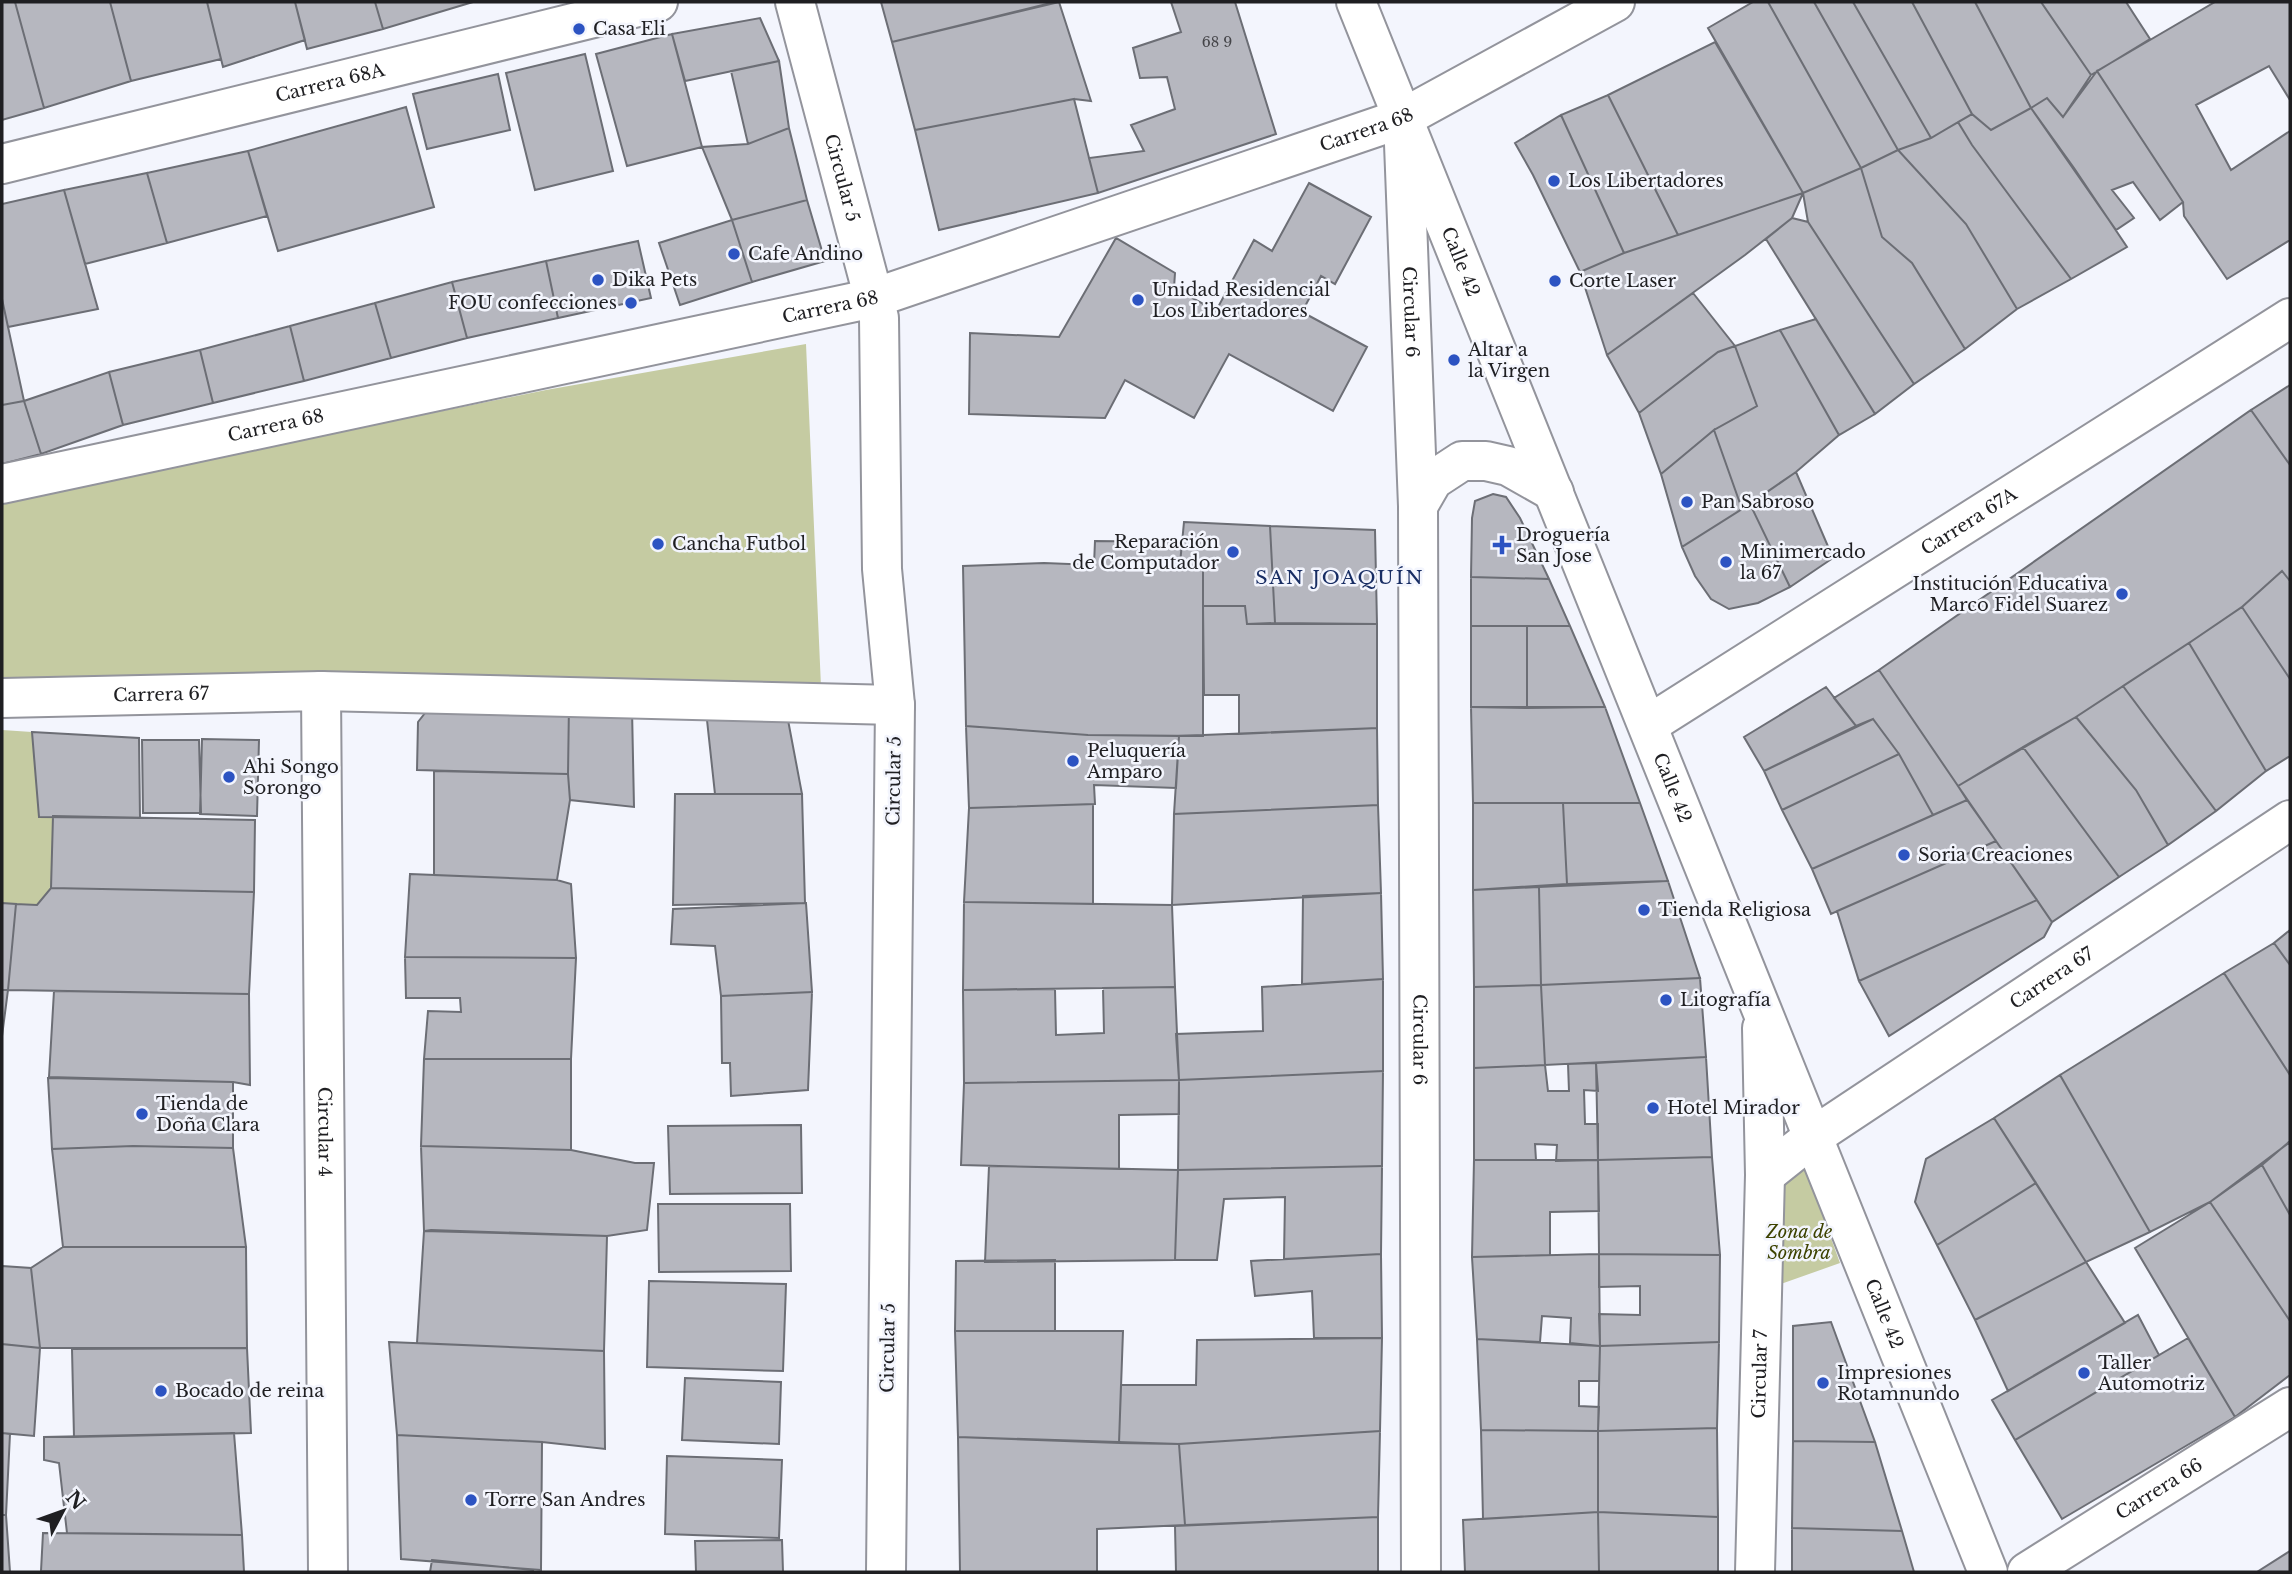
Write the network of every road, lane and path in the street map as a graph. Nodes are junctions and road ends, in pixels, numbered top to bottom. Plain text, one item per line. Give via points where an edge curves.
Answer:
1 (658, 2) edge
2 (795, 2) edge
3 (1356, 2) edge
4 (1615, 2) edge
5 (1403, 118) junction
6 (2, 164) edge
7 (874, 298) junction
8 (2290, 318) edge
9 (2, 484) edge
10 (1553, 492) junction
11 (1418, 506) junction
12 (321, 691) junction
13 (2, 698) edge
14 (895, 705) junction
15 (1648, 725) junction
16 (2290, 821) edge
17 (1762, 1008) junction
18 (1814, 1136) junction
19 (1765, 1175) junction
20 (2290, 1407) edge
21 (328, 1572) edge
22 (886, 1572) edge
23 (1421, 1572) edge
24 (1755, 1572) edge
25 (1988, 1572) edge
26 (2027, 1572) edge

1 - 6 street, Carrera 68A
2 - 7 street, Circular 5
3 - 5 street, Calle 42
4 - 5 street, Carrera 68
5 - 7 street, Carrera 68
5 - 10 street, Calle 42
5 - 11 street, Circular 6
7 - 9 street, Carrera 68
7 - 14 street, Circular 5 via 879,318 882,569
8 - 15 street, Carrera 67A
10 - 11 street via 1508,466 1462,461 1433,480
10 - 15 street, Calle 42
11 - 23 street, Circular 6
12 - 13 street, Carrera 67
12 - 14 street, Carrera 67
12 - 21 street, Circular 4
14 - 22 street, Circular 5
15 - 17 street, Calle 42
16 - 18 street, Carrera 67
17 - 18 street, Calle 42
17 - 19 street, Circular 7
18 - 19 street
18 - 25 street, Calle 42
19 - 24 street, Circular 7
20 - 26 street, Carrera 66

